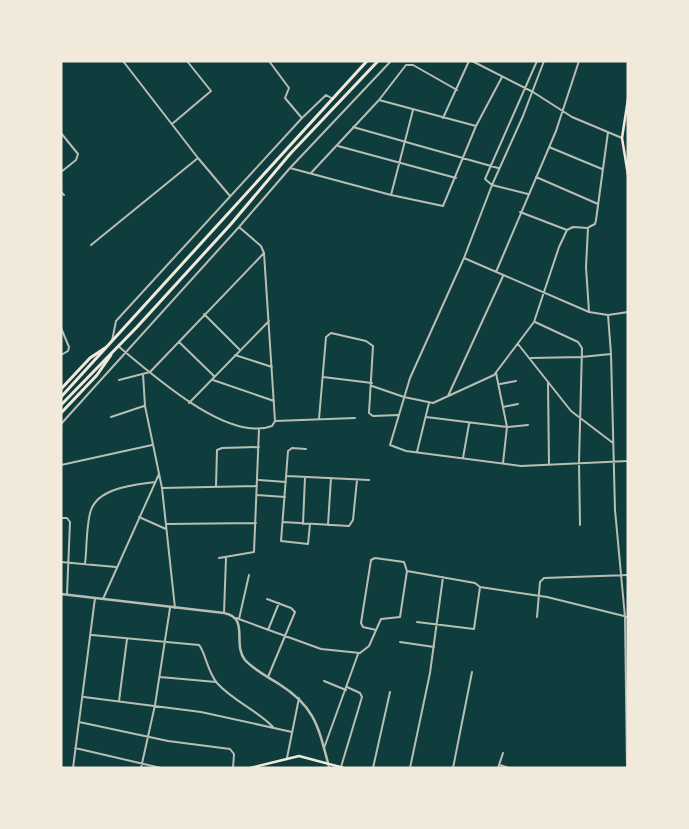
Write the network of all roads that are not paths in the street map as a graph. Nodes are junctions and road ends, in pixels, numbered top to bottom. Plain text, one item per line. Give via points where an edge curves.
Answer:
1 (123, 61) edge
2 (186, 61) edge
3 (269, 61) edge
4 (368, 61) edge
5 (378, 61) edge
6 (391, 61) edge
7 (471, 61) edge
8 (537, 61) edge
9 (544, 61) edge
10 (578, 61) edge
11 (502, 77) junction
12 (526, 89) junction
13 (457, 90) junction
14 (533, 92) junction
15 (333, 99) junction
16 (628, 99) edge
17 (379, 100) junction
18 (414, 110) junction
19 (563, 112) junction
20 (302, 118) junction
21 (443, 118) junction
22 (172, 124) junction
23 (476, 126) junction
24 (354, 127) junction
25 (608, 132) junction
26 (61, 133) edge
27 (622, 138) junction
28 (404, 142) junction
29 (337, 146) junction
30 (549, 147) junction
31 (623, 152) junction
32 (628, 152) edge
33 (198, 158) junction
34 (465, 158) junction
35 (400, 163) junction
36 (490, 165) junction
37 (290, 168) junction
38 (499, 168) junction
39 (603, 170) junction
40 (61, 172) edge
41 (311, 173) junction
42 (628, 175) edge
43 (536, 177) junction
44 (456, 178) junction
45 (492, 185) junction
46 (61, 192) edge
47 (528, 194) junction
48 (64, 195) dead end
49 (391, 195) junction
50 (230, 196) junction
51 (598, 204) junction
52 (520, 212) junction
53 (239, 227) junction
54 (588, 228) junction
55 (567, 230) junction
56 (91, 245) dead end
57 (264, 253) junction
58 (464, 258) junction
59 (496, 272) junction
60 (503, 275) junction
61 (545, 293) junction
62 (589, 312) junction
63 (628, 312) edge
64 (204, 314) junction
65 (608, 315) junction
66 (269, 321) junction
67 (534, 322) junction
68 (61, 328) edge
69 (179, 342) junction
70 (110, 343) junction
71 (518, 344) junction
72 (117, 347) junction
73 (240, 350) junction
74 (127, 353) junction
75 (611, 354) junction
76 (61, 355) edge
77 (235, 355) junction
78 (580, 357) junction
79 (531, 358) junction
80 (272, 367) junction
81 (150, 372) junction
82 (496, 373) junction
83 (143, 374) junction
84 (214, 376) junction
85 (322, 377) junction
86 (212, 379) junction
87 (119, 380) dead end
88 (516, 381) dead end
89 (548, 382) junction
90 (372, 384) junction
91 (500, 384) junction
92 (61, 389) edge
93 (448, 396) junction
94 (61, 397) edge
95 (404, 397) junction
96 (274, 401) junction
97 (189, 403) junction
98 (429, 403) junction
99 (518, 404) dead end
100 (61, 406) edge
101 (145, 406) junction
102 (503, 407) junction
103 (61, 413) edge
104 (398, 415) junction
105 (426, 417) junction
106 (579, 417) junction
107 (111, 418) dead end
108 (355, 418) dead end
109 (319, 419) junction
110 (275, 421) junction
111 (470, 423) junction
112 (61, 424) edge
113 (528, 425) dead end
114 (507, 428) junction
115 (259, 429) junction
116 (613, 443) junction
117 (152, 445) junction
118 (259, 447) junction
119 (306, 449) dead end
120 (416, 452) junction
121 (464, 458) junction
122 (628, 461) edge
123 (614, 462) junction
124 (503, 463) junction
125 (579, 463) junction
126 (61, 465) edge
127 (549, 465) junction
128 (159, 474) junction
129 (287, 476) junction
130 (305, 477) junction
131 (331, 478) junction
132 (258, 480) junction
133 (357, 480) junction
134 (369, 480) dead end
135 (155, 482) junction
136 (286, 482) junction
137 (216, 486) junction
138 (258, 486) junction
139 (162, 488) junction
140 (257, 495) junction
141 (285, 497) junction
142 (140, 517) junction
143 (61, 518) edge
144 (283, 522) junction
145 (256, 523) junction
146 (166, 524) junction
147 (303, 524) junction
148 (310, 524) junction
149 (328, 525) junction
150 (580, 525) dead end
151 (166, 529) junction
152 (226, 556) junction
153 (220, 558) dead end
154 (61, 562) edge
155 (68, 562) junction
156 (86, 564) junction
157 (116, 567) junction
158 (407, 571) junction
159 (249, 575) dead end
160 (621, 575) junction
161 (628, 575) edge
162 (443, 577) junction
163 (480, 587) junction
164 (61, 594) edge
165 (67, 594) junction
166 (540, 597) junction
167 (95, 598) junction
168 (103, 599) junction
169 (267, 599) dead end
170 (279, 603) junction
171 (170, 607) junction
172 (175, 608) junction
173 (224, 613) junction
174 (537, 617) dead end
175 (626, 617) edge
176 (238, 619) junction
177 (417, 622) dead end
178 (436, 625) junction
179 (268, 630) junction
180 (376, 630) junction
181 (92, 635) junction
182 (285, 636) junction
183 (127, 639) junction
184 (165, 642) junction
185 (400, 642) dead end
186 (434, 647) junction
187 (358, 654) junction
188 (472, 672) dead end
189 (160, 677) junction
190 (268, 677) junction
191 (324, 681) dead end
192 (216, 682) junction
193 (627, 684) edge
194 (346, 689) junction
195 (390, 692) dead end
196 (84, 697) junction
197 (300, 698) junction
198 (119, 701) junction
199 (155, 705) junction
200 (79, 722) junction
201 (273, 727) junction
202 (292, 732) junction
203 (148, 737) junction
204 (627, 744) edge
205 (75, 748) junction
206 (324, 748) junction
207 (503, 753) dead end
208 (287, 758) junction
209 (276, 760) junction
210 (142, 763) junction
211 (328, 763) junction
212 (499, 766) edge
213 (342, 767) edge
214 (73, 768) edge
215 (141, 768) edge
216 (161, 768) edge
217 (233, 768) edge
218 (250, 768) edge
219 (277, 768) edge
220 (329, 768) edge
221 (373, 768) edge
222 (410, 768) edge
223 (453, 768) edge
224 (510, 768) edge
225 (627, 768) edge

1 - 22 street
2 - 22 street via 211,91
3 - 20 street via 289,88 285,98
4 - 15 main road
5 - 72 main road
6 - 37 street
7 - 11 street
7 - 13 street
8 - 12 street
9 - 14 street
10 - 19 street
11 - 12 street
11 - 23 street
12 - 14 street
12 - 36 street
13 - 17 street via 408,64
13 - 21 street
14 - 19 street
14 - 38 street
15 - 20 street via 326,95
15 - 70 main road
16 - 27 main road
17 - 18 street
17 - 24 street
18 - 21 street
18 - 28 street
19 - 25 street
19 - 30 street
20 - 50 street
21 - 23 street
22 - 33 street
23 - 34 street
24 - 28 street
24 - 29 street
25 - 27 street
25 - 39 street
26 - 40 street via 78,154 76,160
27 - 31 main road
28 - 34 street
28 - 35 street
29 - 35 street
29 - 41 street
30 - 39 street
30 - 43 street
31 - 32 street
31 - 42 main road
33 - 50 street
33 - 56 street
34 - 36 street
34 - 44 street
35 - 44 street
35 - 49 street
36 - 38 street
36 - 45 street via 485,179
37 - 41 street
37 - 53 street
38 - 45 street
39 - 51 street
41 - 49 street
43 - 47 street
43 - 51 street
44 - 49 street via 442,206
45 - 47 street
45 - 58 street
46 - 48 street
47 - 52 street
50 - 70 street via 116,321
51 - 54 street via 596,222
52 - 55 street
52 - 59 street
53 - 57 street via 261,246
53 - 74 street
54 - 55 street
54 - 62 street
55 - 61 street
57 - 64 street
57 - 66 street
58 - 59 street
58 - 95 street
59 - 60 street
60 - 61 street
60 - 93 street
61 - 62 street
61 - 67 street
62 - 65 street
63 - 65 street
64 - 69 street
64 - 73 street
65 - 75 street
66 - 73 street
66 - 80 street
67 - 71 street
67 - 78 street via 578,342 582,348
68 - 76 street via 70,347
69 - 81 street
69 - 84 street
70 - 92 main road via 90,358
70 - 94 main road
71 - 79 street
71 - 82 street
72 - 74 street
72 - 100 main road
72 - 103 main road via 97,375
73 - 77 street
74 - 81 street
74 - 112 street
75 - 78 street
75 - 116 street
77 - 80 street
77 - 84 street
78 - 79 street
78 - 106 street
79 - 89 street
80 - 96 street
81 - 83 street
81 - 97 street
82 - 91 street
82 - 93 street
83 - 87 street
83 - 101 street
84 - 86 street
85 - 90 street
85 - 90 street via 326,337 335,333 373,346
85 - 109 street
86 - 96 street
86 - 97 street
88 - 91 street
89 - 106 street
89 - 127 street
90 - 95 street
90 - 104 street via 370,415
91 - 102 street
93 - 98 street
95 - 98 street
95 - 104 street
96 - 110 street
97 - 115 street via 228,421
98 - 105 street
99 - 102 street
101 - 107 street
101 - 117 street
102 - 114 street
104 - 120 street via 390,446
105 - 111 street
105 - 120 street
106 - 116 street
106 - 125 street
108 - 109 street
109 - 110 street
110 - 115 street via 272,426
111 - 114 street
111 - 121 street
113 - 114 street
114 - 124 street
115 - 118 street
116 - 123 street
117 - 126 street
117 - 128 street
118 - 132 street
118 - 137 street via 217,450
119 - 129 street via 289,450
120 - 121 street
121 - 124 street
122 - 123 street
123 - 125 street
123 - 160 street
124 - 127 street
125 - 127 street
125 - 150 street
128 - 135 street
128 - 139 street
129 - 130 street
129 - 136 street
130 - 131 street
130 - 147 street
131 - 133 street
131 - 149 street
132 - 136 street
132 - 138 street
133 - 134 street
133 - 149 street via 351,525
135 - 142 street
135 - 156 street via 118,489 95,502 90,510
136 - 141 street
137 - 138 street
137 - 139 street
138 - 140 street
139 - 146 street
140 - 141 street
140 - 145 street
141 - 144 street
142 - 151 street
142 - 157 street
143 - 155 street via 70,522
144 - 147 street
144 - 148 street via 283,543 308,544
145 - 146 street
145 - 152 street via 253,553
146 - 151 street
147 - 148 street
148 - 149 street
151 - 172 street
152 - 153 street
152 - 173 street
154 - 155 street
155 - 156 street
155 - 165 street
156 - 157 street
157 - 168 street
158 - 162 street
158 - 180 street via 400,617 382,618
158 - 180 street via 403,562 372,560 361,623 363,627
159 - 176 street
160 - 161 street
160 - 166 street via 544,578 540,582
160 - 175 street
162 - 163 street via 475,583
162 - 178 street
163 - 166 street
163 - 178 street via 474,629
164 - 165 street
165 - 167 street
166 - 174 street
166 - 175 street
167 - 168 street
167 - 181 street
168 - 171 street
169 - 170 street
170 - 179 street
170 - 182 street via 294,611
171 - 172 street
171 - 184 street
172 - 173 street
173 - 176 street
175 - 193 street
176 - 179 street
176 - 190 street via 241,653 248,663
177 - 178 street
178 - 186 street
179 - 182 street
180 - 187 street via 369,646
181 - 183 street
181 - 196 street
182 - 187 street via 321,649
182 - 190 street
183 - 184 street
183 - 198 street
184 - 189 street
184 - 192 street via 200,646
185 - 186 street
186 - 222 street
187 - 194 street
188 - 223 street
189 - 192 street
189 - 199 street
190 - 197 street
191 - 194 street
192 - 201 street
193 - 204 street
194 - 206 street
194 - 213 street via 359,692 362,697
195 - 221 street
196 - 198 street
196 - 200 street
197 - 202 street
197 - 206 street via 311,713
198 - 199 street
199 - 201 street
199 - 203 street
200 - 203 street
200 - 205 street
201 - 202 street
202 - 208 street
203 - 210 street
203 - 217 street via 230,749 234,754
204 - 225 street
205 - 210 street
205 - 214 street
206 - 211 street
207 - 212 street
208 - 209 main road
208 - 211 main road via 302,757
209 - 218 main road
209 - 219 street
210 - 215 street
210 - 216 street
211 - 213 main road
211 - 220 street
212 - 224 street

